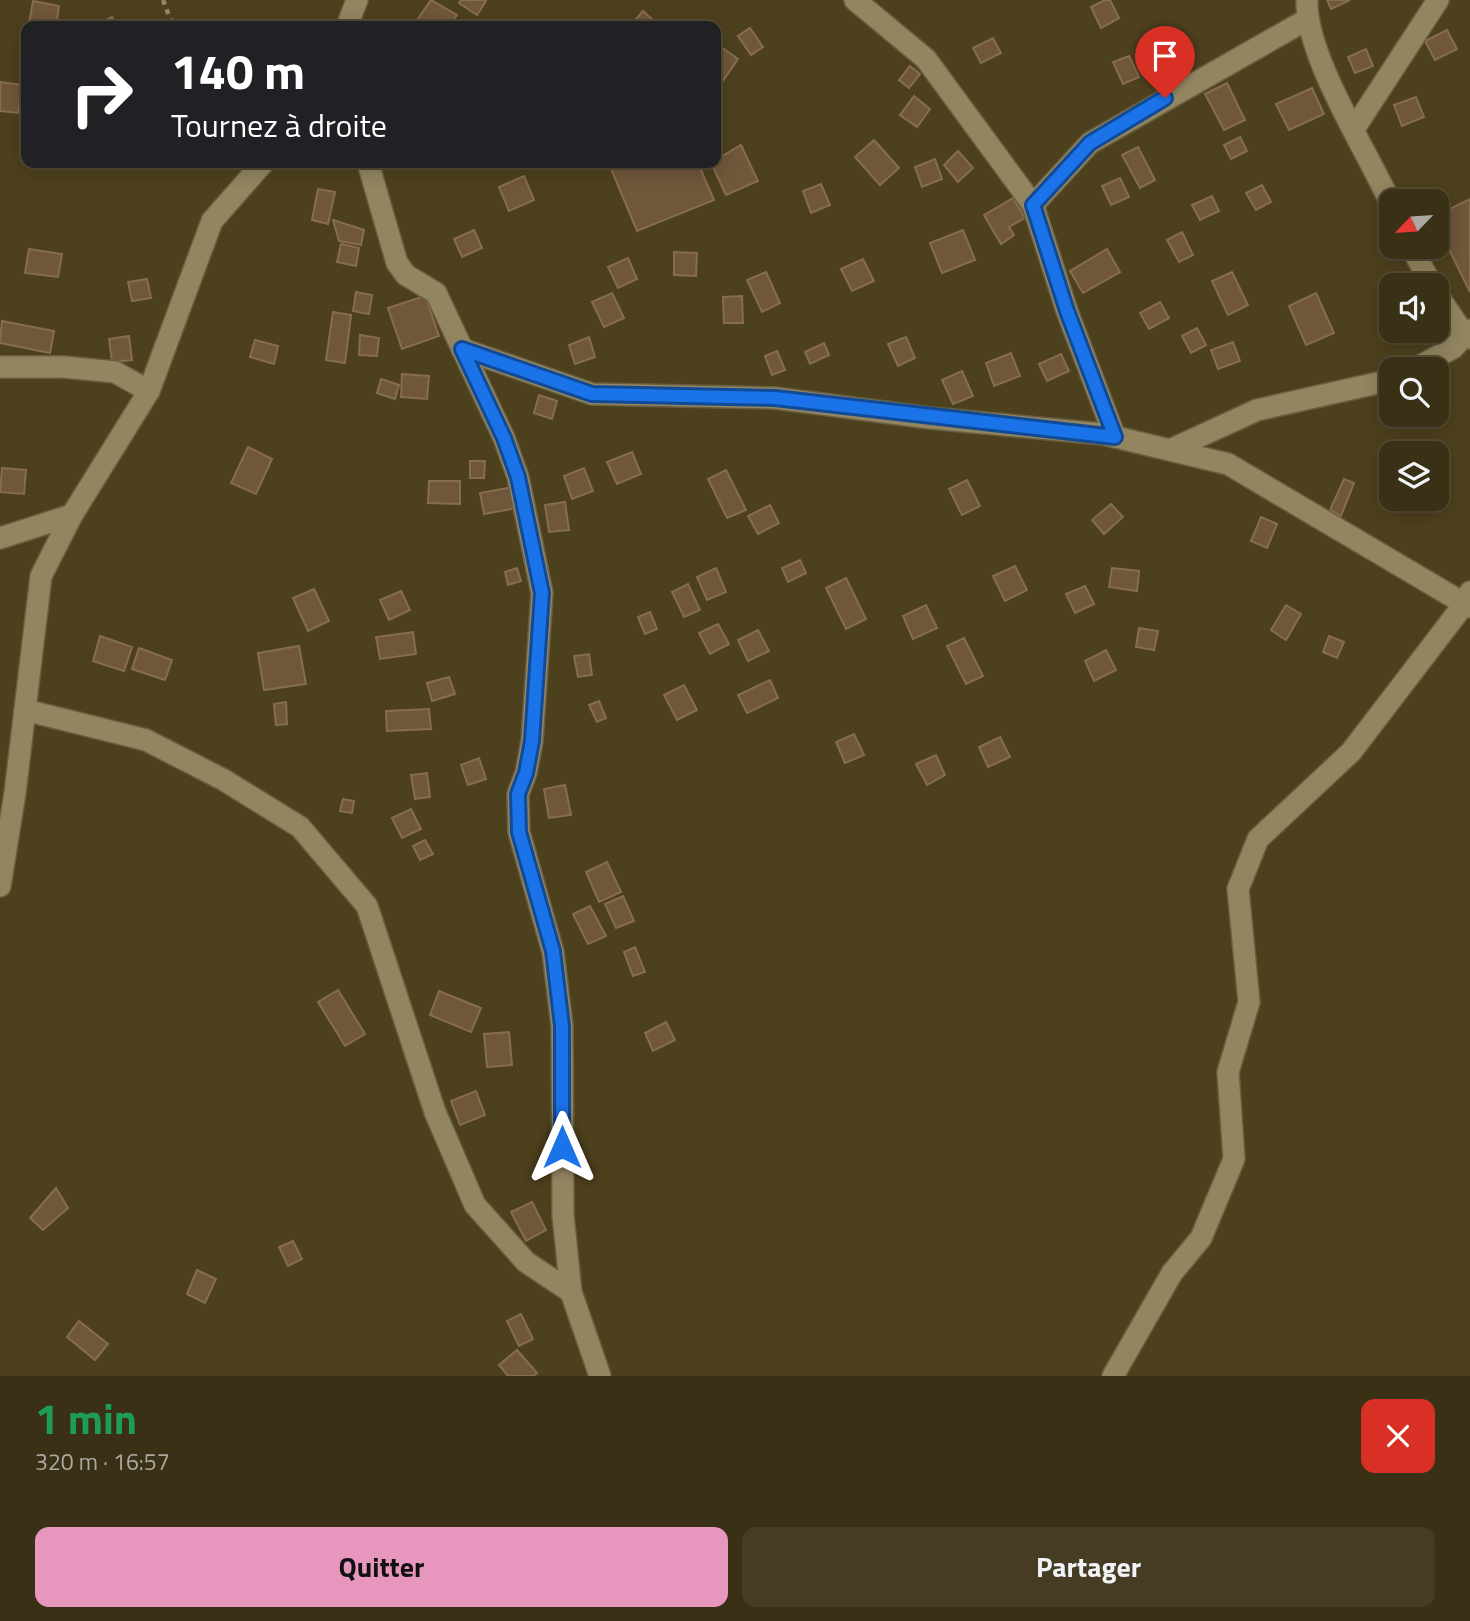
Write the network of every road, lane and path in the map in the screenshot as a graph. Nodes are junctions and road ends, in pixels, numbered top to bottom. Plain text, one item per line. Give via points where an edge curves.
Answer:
1 (163, 0) edge
2 (357, 0) edge
3 (855, 0) edge
4 (1438, 0) edge
5 (1306, 10) edge
6 (171, 21) edge
7 (349, 21) edge
8 (1354, 130) junction
9 (259, 168) edge
10 (369, 168) edge
11 (1384, 189) edge
12 (1033, 205) junction
13 (1449, 310) edge
14 (1468, 335) edge
15 (462, 349) junction
16 (1437, 357) edge
17 (0, 367) edge
18 (1379, 383) edge
19 (149, 391) junction
20 (1115, 437) junction
21 (1170, 450) junction
22 (72, 515) junction
23 (0, 538) edge
24 (1468, 601) edge
25 (25, 710) junction
26 (0, 886) edge
27 (570, 1292) junction
28 (600, 1376) edge
29 (1113, 1376) edge

1 - 6 path
2 - 7 street
3 - 12 street via 926,59
4 - 8 street
5 - 8 street via 1321,61
5 - 12 street via 1090,143
8 - 11 street
9 - 19 street via 212,221
10 - 15 street via 397,264 436,293
12 - 20 street
13 - 14 street
14 - 16 street
15 - 20 street via 592,394 775,398
15 - 27 street via 518,477 542,593 532,741 518,794 519,832 553,951 562,1026 563,1215
17 - 19 street via 115,372
18 - 21 street via 1257,410
19 - 22 street
20 - 21 street
21 - 24 street via 1228,464
22 - 23 street
22 - 25 street via 41,576
24 - 29 street via 1351,752 1258,839 1238,889 1249,1002 1228,1072 1234,1159 1201,1238 1172,1273
25 - 26 street
25 - 27 street via 146,740 224,780 300,827 367,906 435,1112 475,1205 526,1262
27 - 28 street

